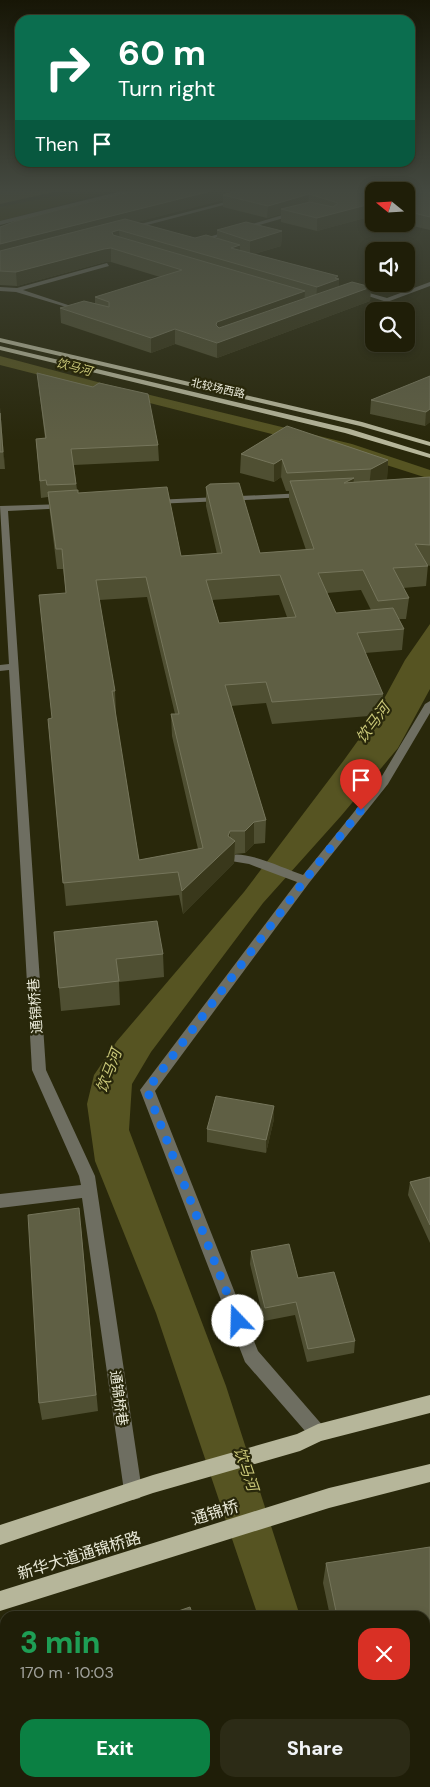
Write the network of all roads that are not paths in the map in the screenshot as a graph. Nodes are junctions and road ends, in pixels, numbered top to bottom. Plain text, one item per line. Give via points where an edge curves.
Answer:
1 (73, 274) edge
2 (430, 284) edge
3 (0, 289) edge
4 (17, 290) junction
5 (347, 291) edge
6 (89, 313) edge
7 (0, 340) edge
8 (0, 348) edge
9 (430, 444) edge
10 (429, 456) edge
11 (316, 494) edge
12 (150, 502) edge
13 (72, 505) edge
14 (2, 509) edge
15 (7, 668) edge
16 (430, 704) edge
17 (235, 858) dead end
18 (305, 880) junction
19 (89, 1191) junction
20 (0, 1201) edge
21 (430, 1404) edge
22 (318, 1433) junction
23 (430, 1473) edge
24 (133, 1491) junction
25 (0, 1535) edge
26 (170, 1547) joint
27 (0, 1601) edge

1 - 4 street
2 - 5 street via 388,300
3 - 4 street
4 - 6 street
7 - 9 main road, 北较场西路 via 362,424
8 - 10 main road, 北较场西路 via 302,420
11 - 12 street
13 - 14 street
14 - 15 street, 通锦桥巷
15 - 19 street, 通锦桥巷 via 39,1070 86,1176
16 - 18 street via 384,782
17 - 18 street
18 - 22 street via 147,1090 252,1356
19 - 20 street
19 - 24 street, 通锦桥巷
21 - 22 main road
22 - 24 main road via 300,1442
23 - 26 main road, 通锦桥 via 329,1498
24 - 25 main road
26 - 27 main road, 新华大道通锦桥路

